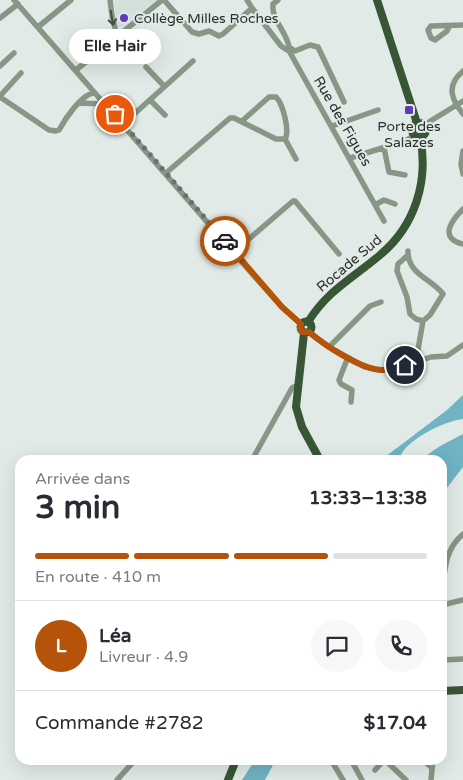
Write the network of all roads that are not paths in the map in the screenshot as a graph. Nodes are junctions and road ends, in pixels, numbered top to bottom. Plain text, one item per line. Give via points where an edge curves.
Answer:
1 (71, 0) edge
2 (110, 0) edge
3 (163, 0) edge
4 (247, 0) edge
5 (377, 0) edge
6 (273, 1) edge
7 (16, 2) edge
8 (252, 8) junction
9 (0, 18) edge
10 (463, 25) edge
11 (38, 27) junction
12 (449, 27) junction
13 (120, 34) junction
14 (288, 48) junction
15 (14, 53) dead end
16 (144, 56) dead end
17 (193, 61) dead end
18 (0, 66) edge
19 (146, 67) dead end
20 (76, 70) junction
21 (463, 71) edge
22 (21, 73) dead end
23 (164, 86) junction
24 (0, 97) edge
25 (92, 98) junction
26 (150, 100) junction
27 (344, 102) dead end
28 (460, 104) edge
29 (378, 110) dead end
30 (463, 114) edge
31 (165, 115) dead end
32 (242, 122) junction
33 (123, 124) junction
34 (422, 125) junction
35 (332, 126) junction
36 (417, 136) junction
37 (285, 139) junction
38 (384, 148) junction
39 (463, 151) edge
40 (350, 158) junction
41 (296, 159) dead end
42 (166, 173) junction
43 (463, 174) edge
44 (405, 175) dead end
45 (395, 204) dead end
46 (375, 205) junction
47 (463, 209) edge
48 (384, 221) dead end
49 (463, 244) edge
50 (234, 252) junction
51 (339, 254) dead end
52 (381, 302) dead end
53 (423, 321) junction
54 (305, 323) junction
55 (307, 332) junction
56 (463, 345) edge
57 (330, 347) junction
58 (348, 358) junction
59 (416, 361) junction
60 (298, 385) junction
61 (351, 402) dead end
62 (255, 455) edge
63 (317, 455) edge
64 (463, 534) edge
65 (447, 556) edge
66 (463, 600) edge
67 (447, 604) edge
68 (463, 659) edge
69 (447, 660) edge
70 (463, 690) edge
71 (447, 691) edge
72 (130, 765) edge
73 (234, 765) edge
74 (334, 765) edge
75 (354, 765) edge
76 (380, 765) edge
77 (390, 765) edge
78 (429, 765) edge
79 (432, 765) edge
80 (432, 768) junction
81 (375, 770) dead end
82 (117, 780) edge
83 (228, 780) edge
84 (343, 780) edge
85 (362, 780) edge
86 (406, 780) edge
87 (431, 780) edge

1 - 11 street
2 -> 13 street via 112,16
3 - 8 street via 192,32 199,34 208,30 219,36
3 - 13 street
4 - 8 street
5 - 34 main road
6 - 14 street via 272,10 287,39
7 - 9 street
7 - 11 street
8 - 14 street via 281,46
10 - 12 street
11 - 20 street
12 - 12 street via 431,26 428,30 434,40
13 - 16 street
13 - 20 street
14 - 27 street via 318,47
14 - 35 street, Rue des Figues
15 - 18 street
17 - 23 street
19 - 23 street
20 - 25 street via 89,87
21 - 28 street via 452,90 452,98
22 - 24 street
23 - 26 street
24 - 25 street via 52,131 59,130 79,103
25 - 33 street via 105,104
26 - 31 street
26 - 33 street
28 - 30 street
28 - 34 street
29 - 35 street
32 - 37 street via 276,139
32 - 37 street via 274,96 281,104 288,134
32 - 42 street via 230,118
33 - 42 street
34 - 36 main road via 424,135
34 - 36 main road, Rocade Sud via 412,128
35 - 40 street, Rue des Figues
36 - 38 street
36 - 54 main road, Rocade Sud via 423,163 422,181 404,228 382,254 322,302
37 - 41 street
38 - 40 street
38 - 44 street via 389,172
39 - 43 street
40 - 46 street, Rue des Figues
42 - 50 street
45 - 46 street via 384,200
46 - 48 street, Rue des Figues
47 - 49 street via 449,228 454,240
50 - 51 street via 295,201
50 - 54 street via 282,307
52 - 57 street via 370,306
53 - 53 street via 430,316 442,294 415,272 409,263 408,253 397,270 410,314
53 - 59 street
54 - 55 main road via 311,327
55 - 57 street
55 - 60 main road
56 - 59 street via 447,356
57 - 58 street
58 - 59 street via 370,369 381,370
58 - 61 street via 339,380 352,390
60 - 62 street via 292,388
60 - 63 main road via 296,407 299,421
64 - 65 street
66 - 67 street
68 - 69 street
70 - 71 main road
72 - 82 street
73 - 83 main road
74 - 84 street
75 - 85 street
76 - 81 street
77 - 86 street
78 - 80 street
79 - 80 street
80 - 87 street

